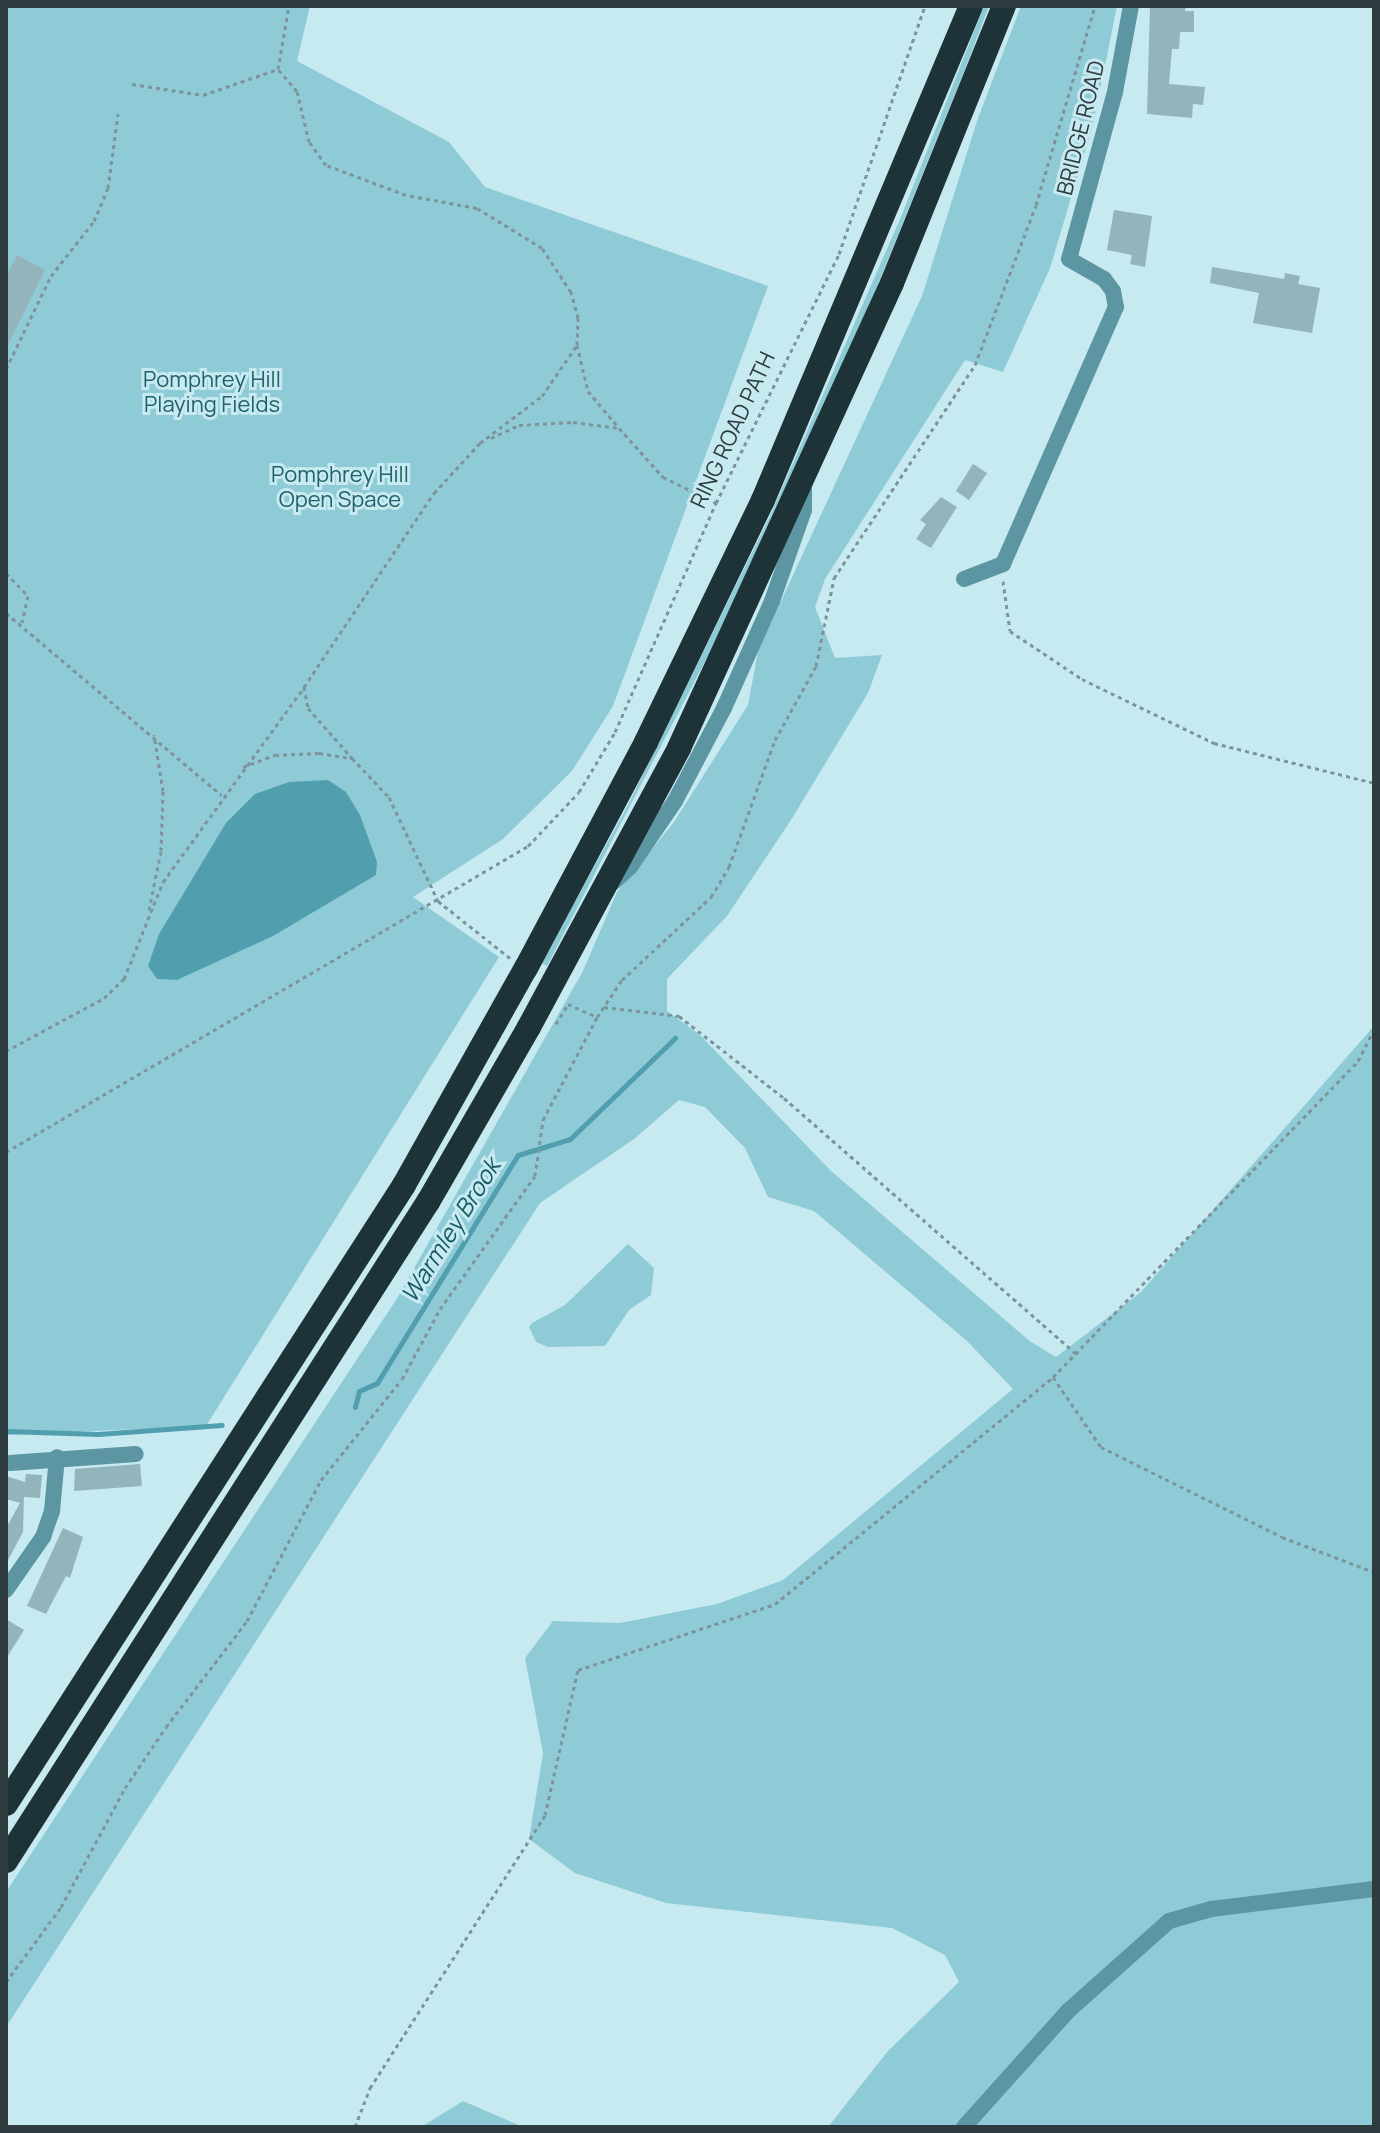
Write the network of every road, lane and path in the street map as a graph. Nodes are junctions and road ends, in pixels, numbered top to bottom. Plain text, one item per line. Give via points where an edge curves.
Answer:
1 (289, 6) edge
2 (925, 6) edge
3 (971, 6) edge
4 (1004, 6) edge
5 (1095, 6) edge
6 (1131, 6) edge
7 (278, 69) junction
8 (132, 84) dead end
9 (118, 114) dead end
10 (577, 345) junction
11 (6, 369) edge
12 (619, 428) junction
13 (480, 443) junction
14 (716, 503) junction
15 (995, 568) junction
16 (6, 573) edge
17 (964, 579) dead end
18 (6, 613) edge
19 (21, 623) junction
20 (304, 687) junction
21 (154, 735) junction
22 (352, 758) junction
23 (242, 767) junction
24 (1374, 783) edge
25 (221, 795) junction
26 (438, 901) junction
27 (147, 917) junction
28 (568, 1004) dead end
29 (604, 1007) junction
30 (597, 1017) junction
31 (1374, 1030) edge
32 (6, 1051) edge
33 (6, 1152) edge
34 (1075, 1353) junction
35 (1053, 1377) junction
36 (136, 1454) dead end
37 (57, 1457) junction
38 (10, 1463) dead end
39 (1374, 1572) edge
40 (6, 1590) edge
41 (6, 1804) edge
42 (6, 1861) edge
43 (1374, 1889) edge
44 (6, 1982) edge
45 (355, 2127) edge
46 (964, 2127) edge

1 - 7 path
2 - 14 path, RING ROAD PATH via 839,254
3 - 41 highway via 763,500 646,742 526,968 404,1185
4 - 42 highway via 892,283 679,748 601,894 428,1202
5 - 29 path via 1036,205 975,365 834,578 816,666 775,740 729,867 711,897 622,980
6 - 15 street, BRIDGE ROAD via 1115,92 1069,259 1104,279 1116,307 1024,520 1003,564
7 - 8 path via 203,95
7 - 10 path via 301,99 309,142 326,165 406,195 477,208 542,248 571,292 578,318
9 - 11 path via 104,199 94,221 51,276
10 - 12 path via 588,391
10 - 13 path via 542,396
12 - 13 path via 573,422 519,425
12 - 14 path via 663,477
13 - 20 path via 434,493
14 - 26 path, RING ROAD PATH via 615,732 579,792 528,846
15 - 17 street
15 - 24 path via 1003,581 1010,631 1082,679 1214,743
16 - 19 path via 28,596 29,610
18 - 19 path
19 - 21 path
20 - 22 path via 308,708
20 - 23 path
21 - 25 path
21 - 27 path via 163,791 161,851
22 - 23 path via 275,755
22 - 26 path via 389,797
23 - 25 path
25 - 27 path via 163,882
26 - 33 path, RING ROAD PATH
27 - 32 path via 124,979 104,998
28 - 30 path
29 - 30 path
29 - 34 path via 679,1016 784,1098
30 - 44 path via 540,1134 535,1176 440,1309 402,1379 321,1480 247,1621 158,1739 61,1907
31 - 34 path via 1358,1061
34 - 35 path
35 - 39 path via 1101,1447 1282,1537
35 - 45 path via 775,1604 578,1670 545,1815 370,2088
36 - 37 street
37 - 38 street
37 - 40 street via 52,1511 43,1537
43 - 46 street via 1211,1909 1169,1921 1068,2011

